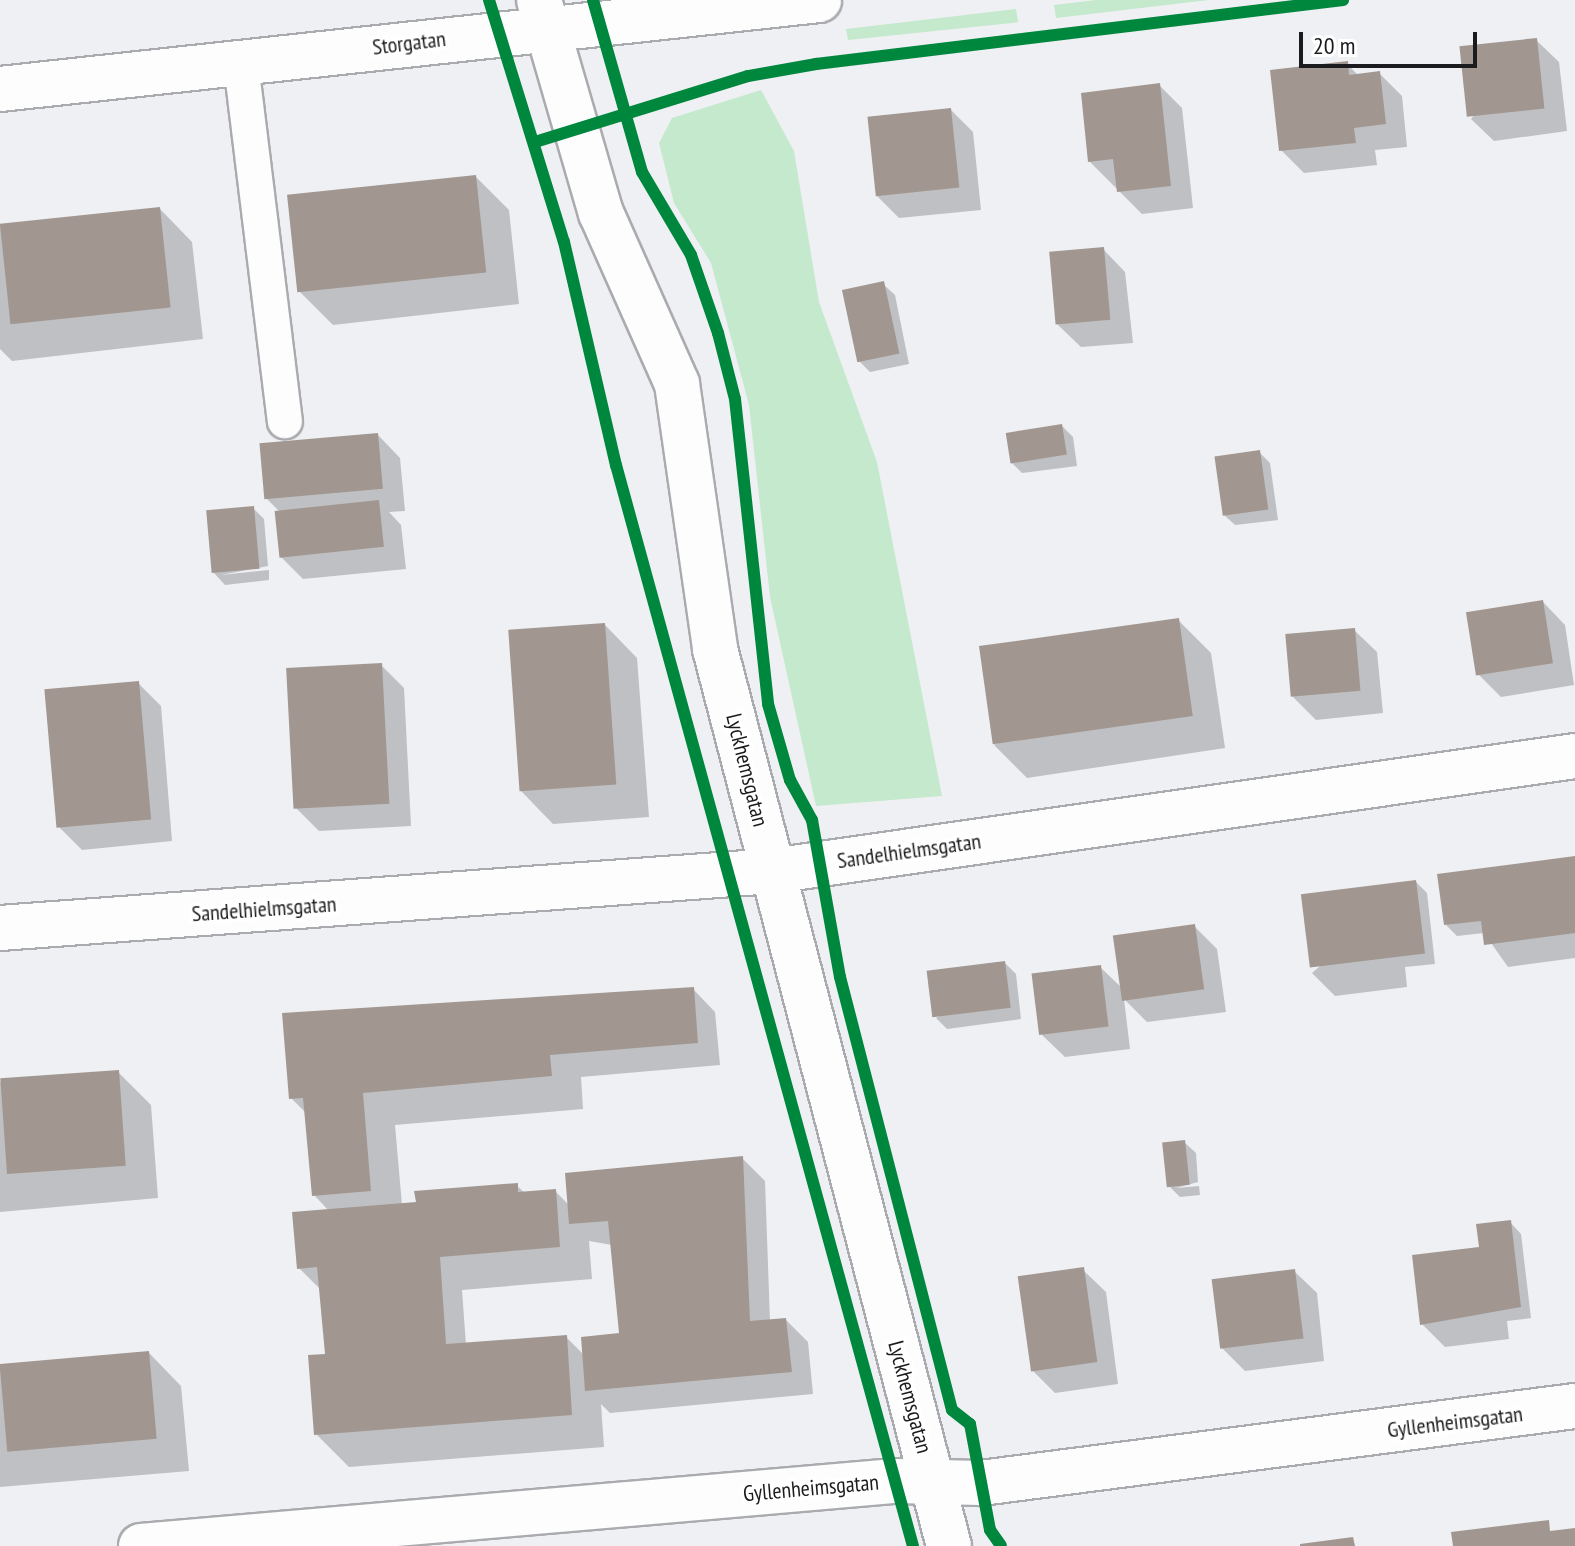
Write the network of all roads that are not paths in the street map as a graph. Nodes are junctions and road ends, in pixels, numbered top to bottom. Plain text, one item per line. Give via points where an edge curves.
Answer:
1 (819, 0) edge
2 (543, 13) edge
3 (241, 64) junction
4 (0, 89) edge
5 (285, 421) dead end
6 (1575, 756) edge
7 (772, 871) junction
8 (0, 928) edge
9 (1575, 1406) edge
10 (932, 1481) junction
11 (141, 1546) edge
12 (949, 1546) edge

1 - 2 street, Storgatan
2 - 3 street, Storgatan
2 - 7 street, Lyckhemsgatan via 601,213 677,384 715,649
3 - 4 street, Storgatan
3 - 5 lane
6 - 7 street, Sandelhielmsgatan
7 - 8 street, Sandelhielmsgatan
7 - 10 street, Lyckhemsgatan
9 - 10 street, Gyllenheimsgatan via 981,1483
10 - 11 street, Gyllenheimsgatan
10 - 12 street, Lyckhemsgatan

